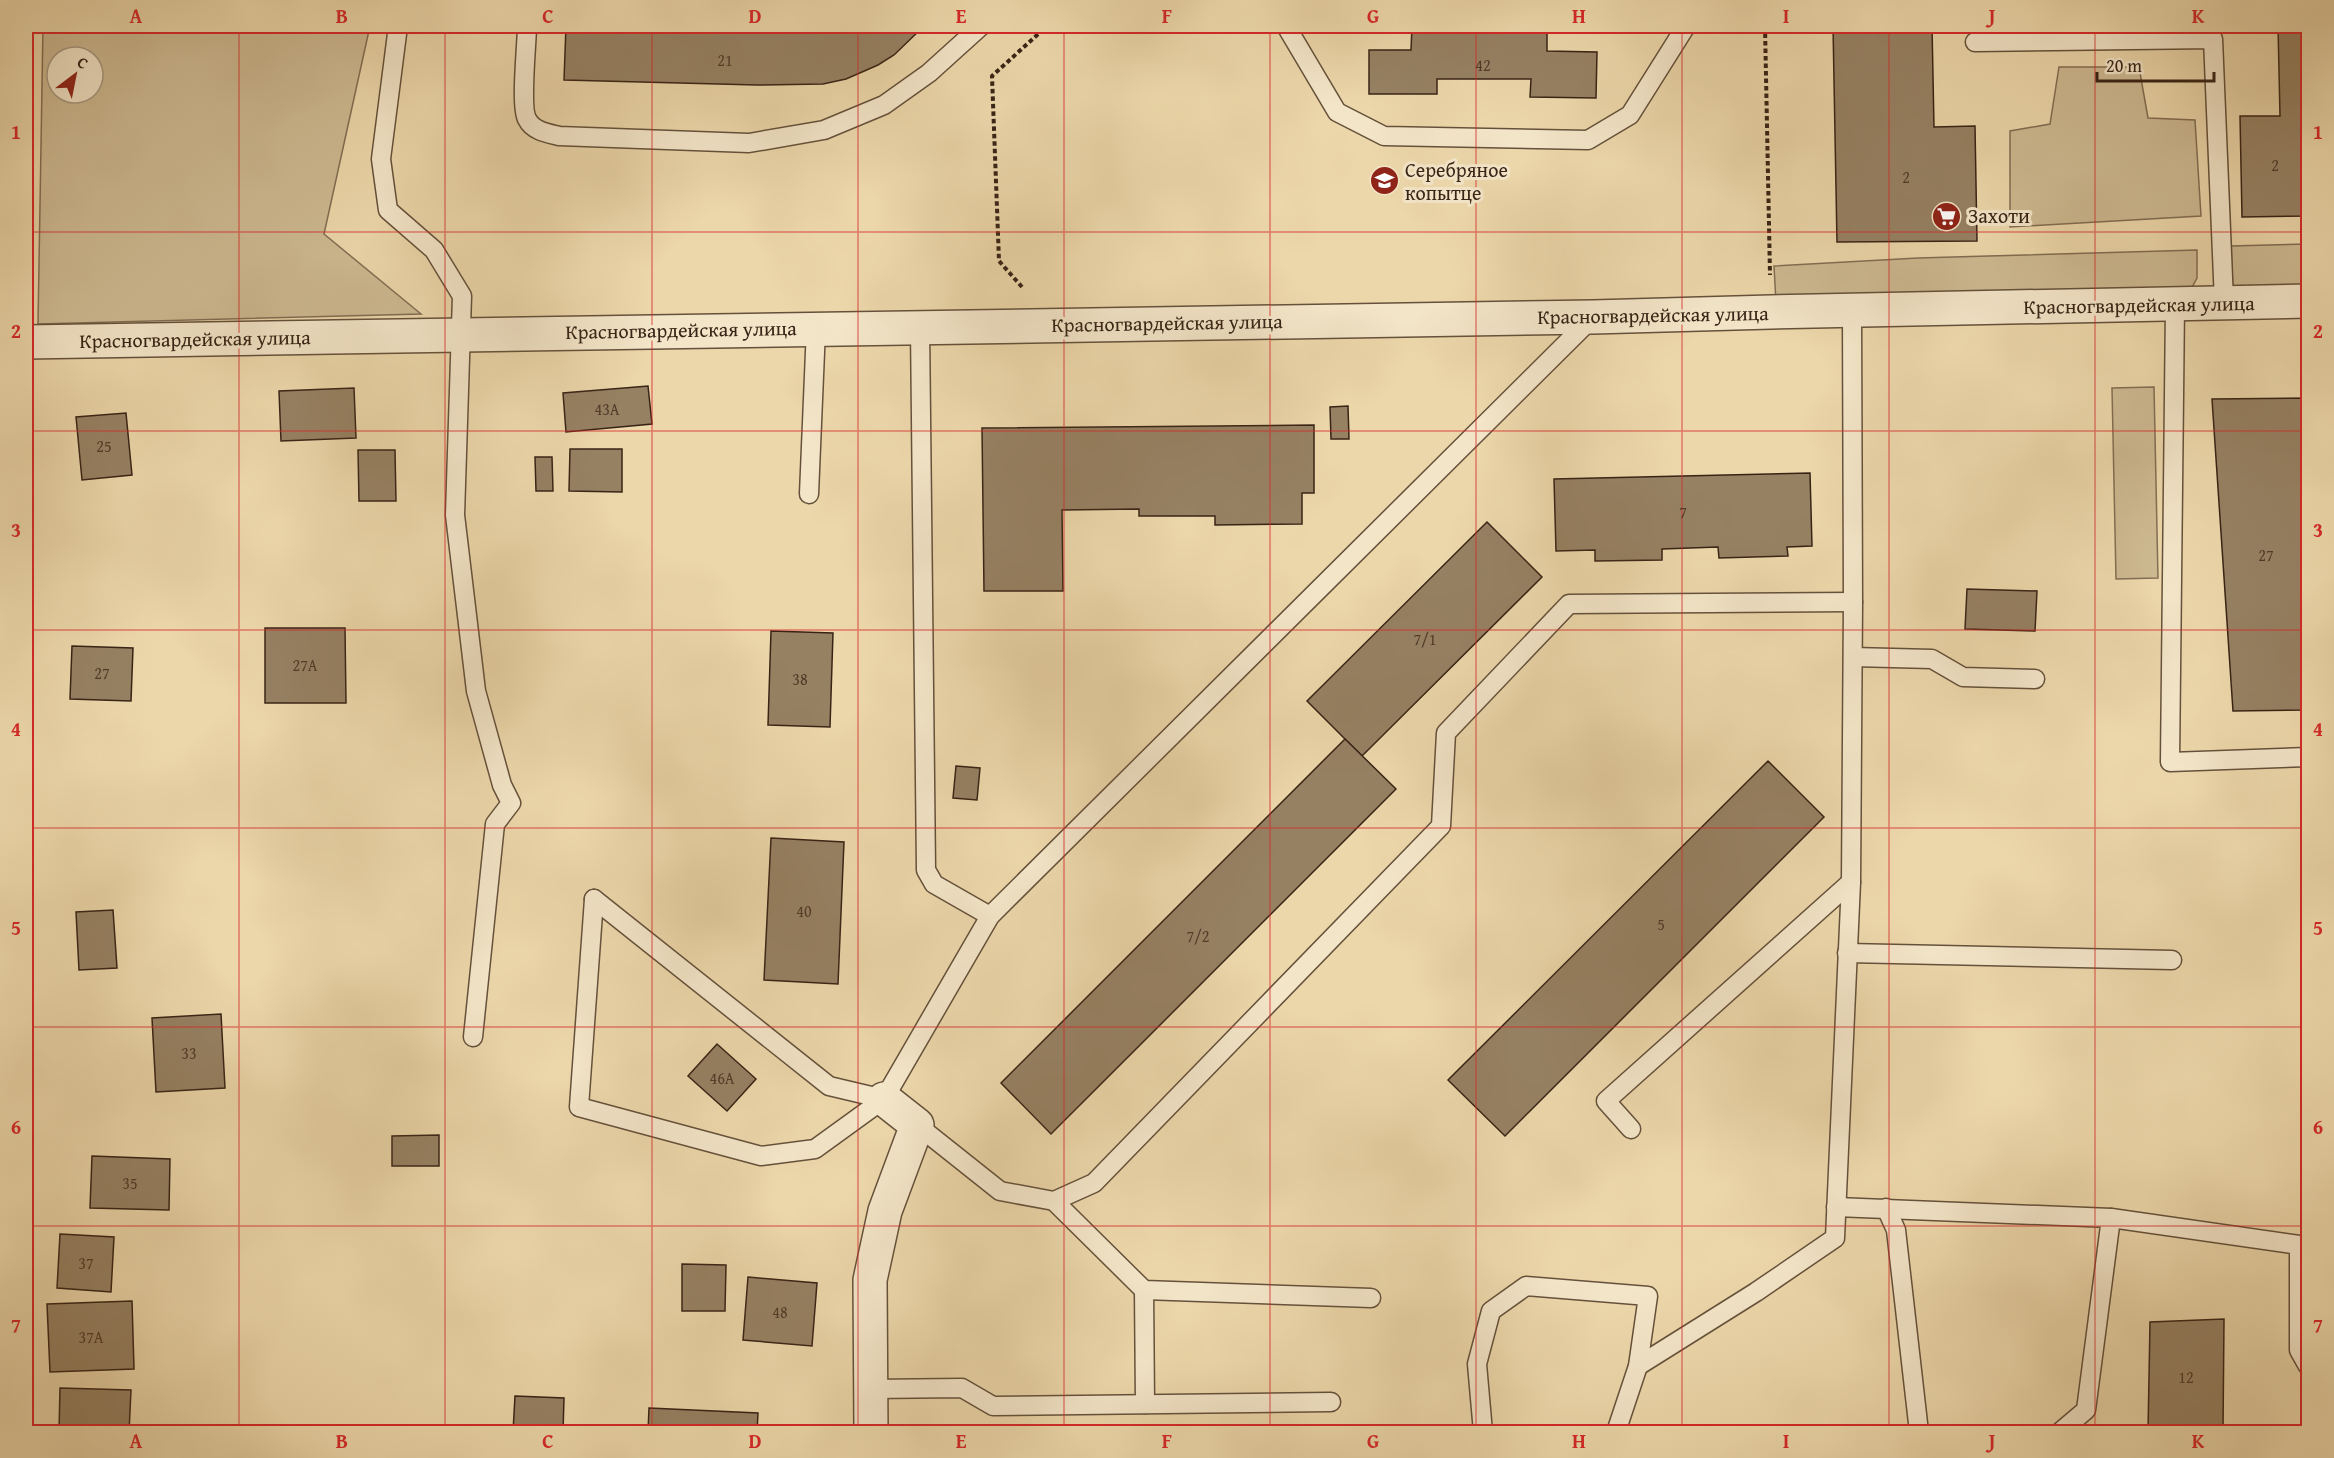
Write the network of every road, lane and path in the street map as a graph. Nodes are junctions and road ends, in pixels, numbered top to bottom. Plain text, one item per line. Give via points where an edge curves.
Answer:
1 (398, 26) edge
2 (527, 26) edge
3 (981, 26) edge
4 (1047, 26) edge
5 (1286, 26) edge
6 (1686, 26) edge
7 (1765, 26) edge
8 (1974, 42) dead end
9 (1022, 287) dead end
10 (2308, 302) edge
11 (2224, 303) junction
12 (2175, 304) junction
13 (1852, 311) junction
14 (1771, 312) junction
15 (1593, 317) junction
16 (920, 327) junction
17 (816, 328) junction
18 (461, 334) junction
19 (26, 342) edge
20 (809, 494) dead end
21 (1854, 602) junction
22 (1853, 657) junction
23 (2035, 679) dead end
24 (2308, 757) edge
25 (1851, 882) junction
26 (990, 916) junction
27 (1847, 953) junction
28 (2172, 960) dead end
29 (473, 1037) dead end
30 (884, 1099) junction
31 (917, 1125) junction
32 (1631, 1129) dead end
33 (1054, 1202) junction
34 (1836, 1206) junction
35 (1886, 1208) junction
36 (2111, 1218) junction
37 (1144, 1290) junction
38 (1371, 1298) dead end
39 (1638, 1366) junction
40 (2308, 1366) edge
41 (871, 1389) junction
42 (1331, 1402) dead end
43 (1145, 1404) junction
44 (871, 1432) edge
45 (1483, 1432) edge
46 (1616, 1432) edge
47 (1919, 1432) edge
48 (2060, 1432) edge

1 - 18 lane via 381,159 388,210 434,250 462,296
2 - 3 lane via 525,105 527,119 541,132 559,136 749,143 824,130 884,105 929,73
4 - 9 path via 992,76 999,261
5 - 6 lane via 1337,112 1384,136 1588,140 1630,115
7 - 14 path
8 - 11 lane via 2213,39
10 - 11 street, Красногвардейская улица
11 - 12 street, Красногвардейская улица
12 - 13 street, Красногвардейская улица
12 - 24 lane via 2170,762
13 - 14 street, Красногвардейская улица
13 - 21 lane
14 - 15 street, Красногвардейская улица
15 - 16 street, Красногвардейская улица
15 - 26 lane
16 - 17 street, Красногвардейская улица
16 - 26 lane via 926,870 934,884
17 - 18 street, Красногвардейская улица
17 - 20 lane
18 - 19 street, Красногвардейская улица
18 - 29 lane via 455,515 476,692 502,785 511,803 495,824
21 - 22 lane
21 - 33 lane via 1569,604 1446,733 1441,826 1094,1183
22 - 23 lane via 1932,658 1963,677
22 - 25 lane
25 - 27 lane
25 - 32 lane via 1606,1101
26 - 30 lane
27 - 28 lane
27 - 34 lane
30 - 30 lane via 815,1149 761,1156 579,1107 594,899 830,1086
30 - 31 street
31 - 33 lane via 1000,1191
31 - 41 street via 885,1211 870,1280
33 - 37 lane
34 - 35 lane
34 - 39 lane via 1834,1238
35 - 36 lane
35 - 47 lane via 1896,1230
36 - 40 lane via 2299,1245 2299,1350
36 - 48 lane via 2086,1410
37 - 38 lane
37 - 43 lane
39 - 45 lane via 1648,1296 1526,1286 1491,1311 1477,1364
39 - 46 lane
41 - 43 lane via 962,1388 993,1406
41 - 44 street
42 - 43 lane

